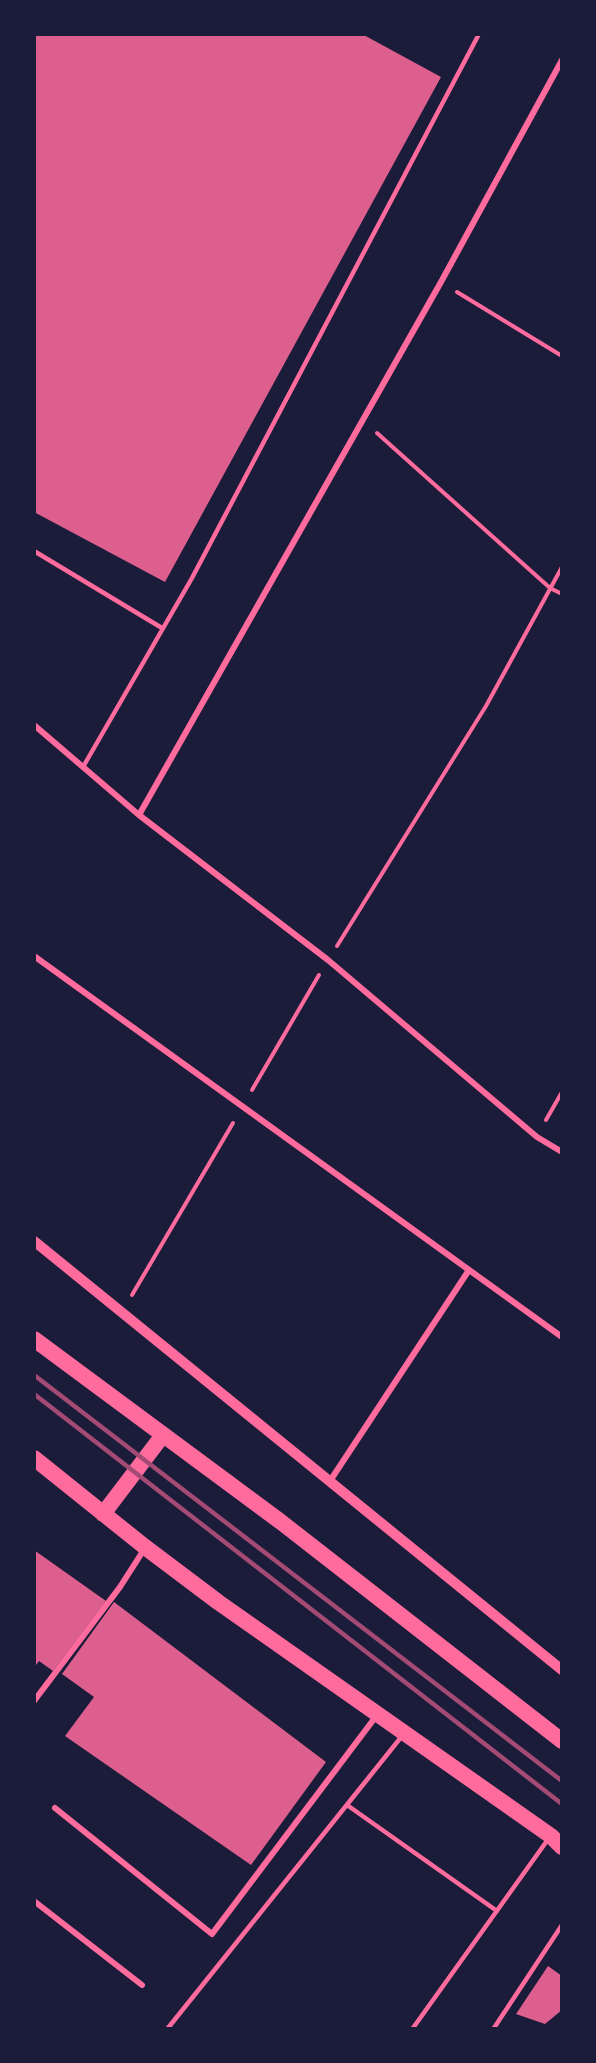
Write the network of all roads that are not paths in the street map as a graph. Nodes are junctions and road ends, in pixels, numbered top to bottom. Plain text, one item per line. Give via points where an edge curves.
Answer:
1 (479, 34) edge
2 (561, 60) edge
3 (34, 551) edge
4 (162, 628) junction
5 (34, 725) edge
6 (83, 766) junction
7 (139, 815) junction
8 (34, 956) edge
9 (561, 1152) edge
10 (34, 1241) edge
11 (469, 1270) junction
12 (561, 1336) edge
13 (34, 1338) edge
14 (163, 1435) junction
15 (34, 1458) edge
16 (330, 1481) junction
17 (103, 1514) junction
18 (145, 1547) junction
19 (561, 1670) edge
20 (34, 1701) edge
21 (377, 1715) junction
22 (404, 1734) junction
23 (561, 1741) edge
24 (347, 1805) junction
25 (55, 1808) dead end
26 (556, 1841) edge
27 (34, 1901) edge
28 (497, 1911) junction
29 (561, 1925) edge
30 (142, 1984) dead end
31 (168, 2028) edge
32 (412, 2028) edge
33 (494, 2028) edge

1 - 4 lane
2 - 7 street via 441,282
3 - 4 lane
4 - 6 lane
5 - 6 street
6 - 7 street
7 - 9 street via 328,960 537,1137
8 - 11 street
10 - 16 street
11 - 12 street
11 - 16 street
13 - 14 highway
14 - 17 highway
14 - 23 highway
15 - 17 highway
16 - 19 street
17 - 18 highway
18 - 20 street via 120,1587
18 - 21 highway
21 - 22 highway
21 - 25 street via 212,1934
22 - 24 lane
22 - 26 highway
24 - 28 lane
24 - 31 lane
26 - 28 lane
27 - 30 street
28 - 32 lane
29 - 33 lane

